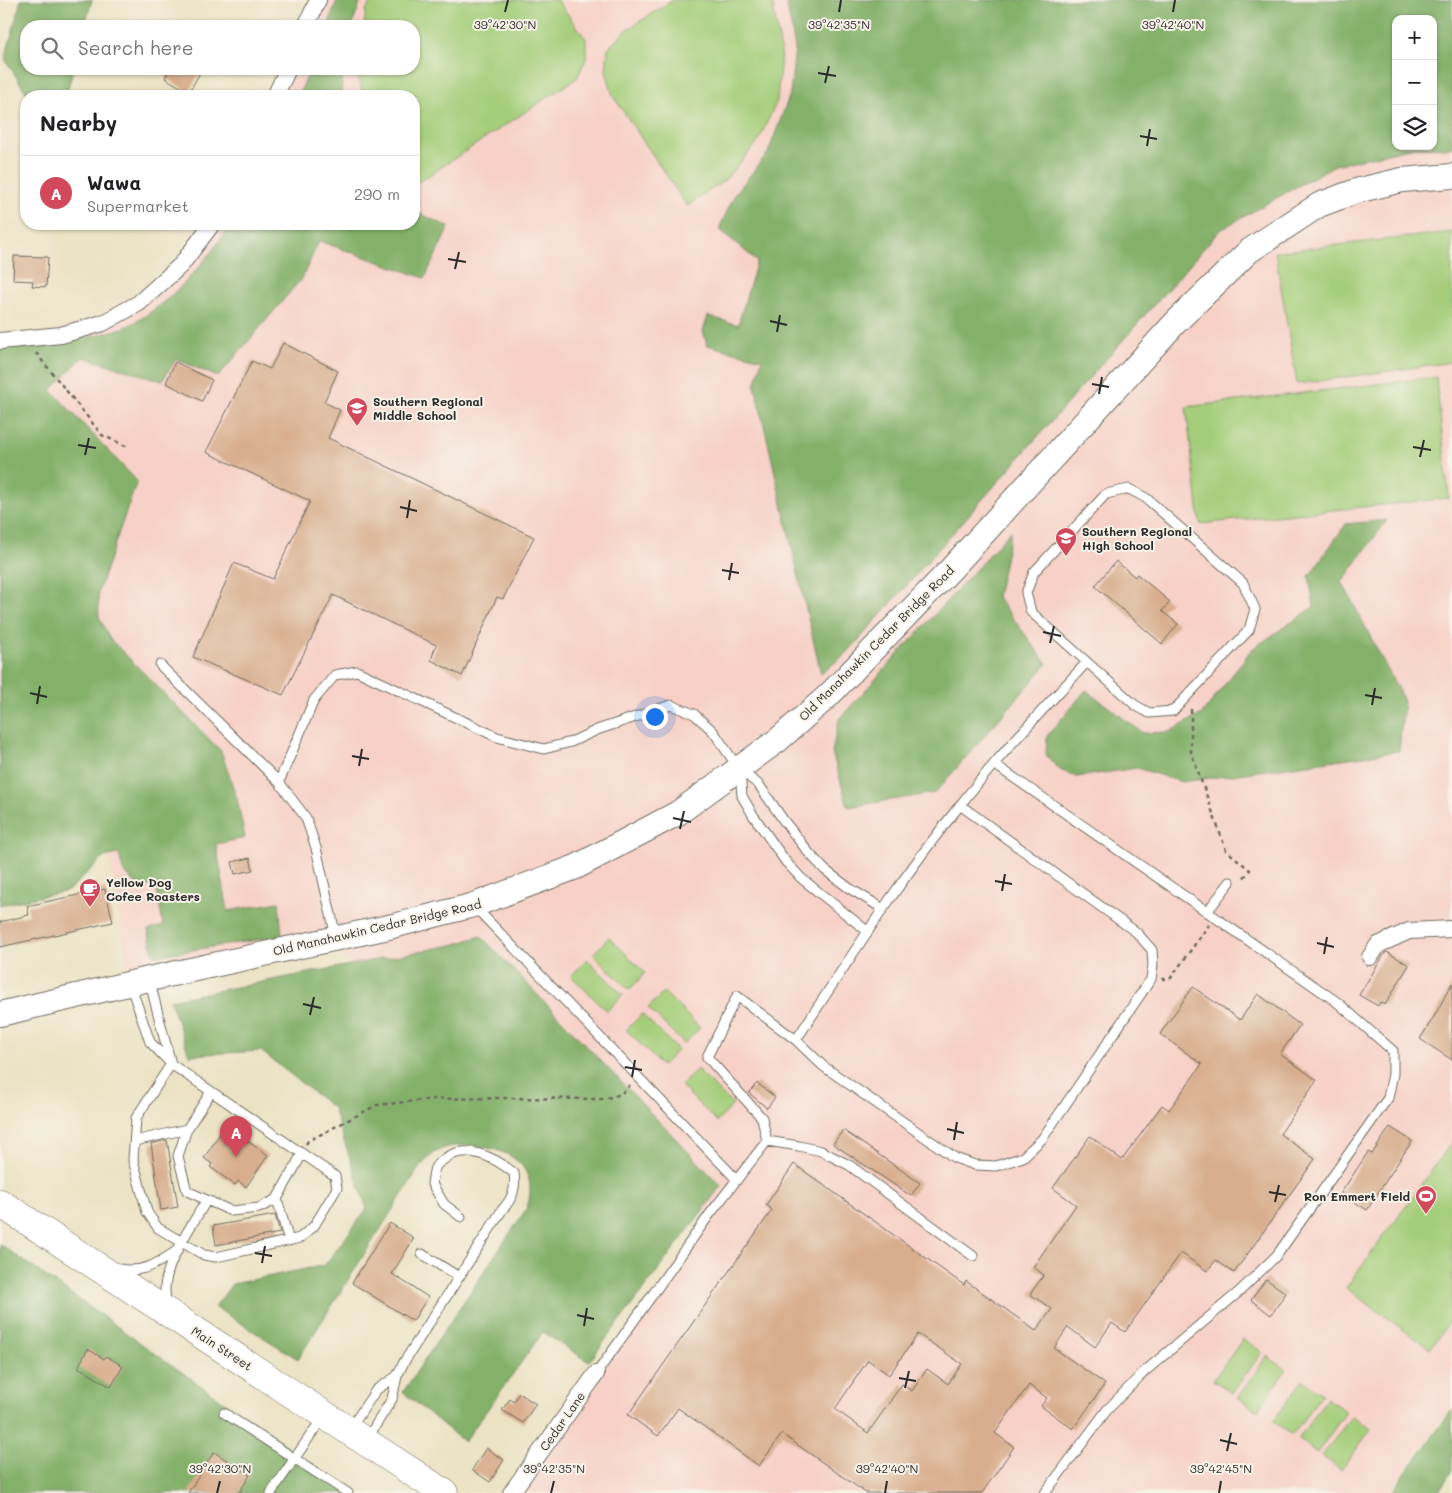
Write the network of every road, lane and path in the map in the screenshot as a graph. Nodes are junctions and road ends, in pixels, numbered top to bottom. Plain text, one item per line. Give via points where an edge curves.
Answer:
1 (318, 0) edge
2 (309, 20) edge
3 (285, 75) edge
4 (278, 90) edge
5 (1452, 176) edge
6 (207, 230) edge
7 (26, 340) junction
8 (0, 341) edge
9 (128, 447) dead end
10 (1087, 662) junction
11 (160, 665) dead end
12 (1191, 692) junction
13 (994, 764) junction
14 (739, 769) junction
15 (279, 782) junction
16 (960, 805) junction
17 (1241, 881) dead end
18 (1230, 882) dead end
19 (474, 905) junction
20 (882, 908) junction
21 (1211, 914) junction
22 (1452, 929) edge
23 (867, 931) junction
24 (336, 937) junction
25 (1370, 957) dead end
26 (1151, 979) junction
27 (139, 982) junction
28 (0, 1014) edge
29 (796, 1040) junction
30 (171, 1064) junction
31 (639, 1078) junction
32 (211, 1092) junction
33 (187, 1129) junction
34 (135, 1141) junction
35 (767, 1141) junction
36 (302, 1154) junction
37 (737, 1180) junction
38 (277, 1199) junction
39 (206, 1201) junction
40 (0, 1203) edge
41 (461, 1217) dead end
42 (289, 1241) junction
43 (180, 1246) junction
44 (422, 1254) dead end
45 (973, 1256) dead end
46 (95, 1266) junction
47 (459, 1278) junction
48 (168, 1313) junction
49 (596, 1374) joint
50 (397, 1376) junction
51 (224, 1413) dead end
52 (325, 1415) junction
53 (357, 1436) junction
54 (294, 1459) junction
55 (271, 1493) edge
56 (348, 1493) edge
57 (444, 1493) edge
58 (511, 1493) edge
59 (1045, 1493) edge

1 - 2 street
3 - 4 street
5 - 14 street, Old Manahawkin Cedar Bridge Road via 1402,180 1356,191 1319,205 1249,251 1175,323 968,550 828,696
6 - 7 street via 181,265 138,303 104,323 61,335
7 - 8 street
7 - 9 path via 102,435
10 - 12 lane via 1135,705 1149,712 1173,711
10 - 12 lane via 1031,612 1026,593 1034,572 1106,494 1129,489 1146,498 1243,582 1255,609 1250,630
10 - 13 lane
11 - 15 lane
12 - 17 path via 1191,752 1226,850 1250,870
13 - 16 lane
13 - 21 lane
14 - 15 lane via 713,731 694,714 671,706 544,749 497,737 357,671 335,675 314,700
14 - 19 street, Old Manahawkin Cedar Bridge Road via 678,813 576,867
14 - 20 lane via 759,785 825,870
14 - 23 lane via 742,796 786,862
15 - 24 lane via 306,818
16 - 20 lane
16 - 26 lane via 1136,932 1152,950
18 - 21 lane
19 - 24 street, Old Manahawkin Cedar Bridge Road
19 - 31 lane
20 - 23 lane
21 - 26 path via 1170,979
21 - 59 lane via 1337,1002 1393,1050 1388,1098 1277,1255 1144,1372 1107,1410
22 - 25 street via 1409,932 1378,945
23 - 29 lane
24 - 27 street, Old Manahawkin Cedar Bridge Road
26 - 29 lane via 1042,1138 1023,1157 996,1166 975,1165 955,1158 823,1066
27 - 28 street, Old Manahawkin Cedar Bridge Road
27 - 30 lane
27 - 30 lane via 150,1042
29 - 35 lane via 738,996 707,1057 762,1118
30 - 32 lane
30 - 34 lane via 136,1118
31 - 36 path via 621,1094 604,1099 443,1099 377,1105 308,1141
31 - 37 lane
32 - 33 lane
32 - 36 lane
33 - 34 lane
33 - 39 lane via 178,1156 187,1191
34 - 43 lane via 133,1160 147,1212 158,1228
35 - 37 lane
35 - 45 lane via 821,1151 848,1165
36 - 38 lane
36 - 42 lane via 335,1176 337,1188 314,1226 300,1238
37 - 49 lane
38 - 39 lane via 259,1208 230,1211
38 - 42 lane
39 - 43 lane
40 - 46 highway, Main Street
41 - 47 lane via 444,1204 432,1184 434,1169 439,1163 450,1155 471,1152 491,1158 514,1173 515,1185 510,1202
42 - 43 lane via 216,1257 204,1256
43 - 46 lane via 154,1266 140,1270
43 - 48 lane via 167,1275
44 - 47 lane
46 - 48 highway, Main Street
47 - 50 lane
48 - 52 highway, Main Street
49 - 58 street, Cedar Lane
50 - 53 lane via 392,1399
50 - 53 lane via 376,1390
51 - 54 lane
52 - 53 highway, Main Street
52 - 54 lane
53 - 57 highway, Main Street
54 - 55 lane
54 - 56 lane

